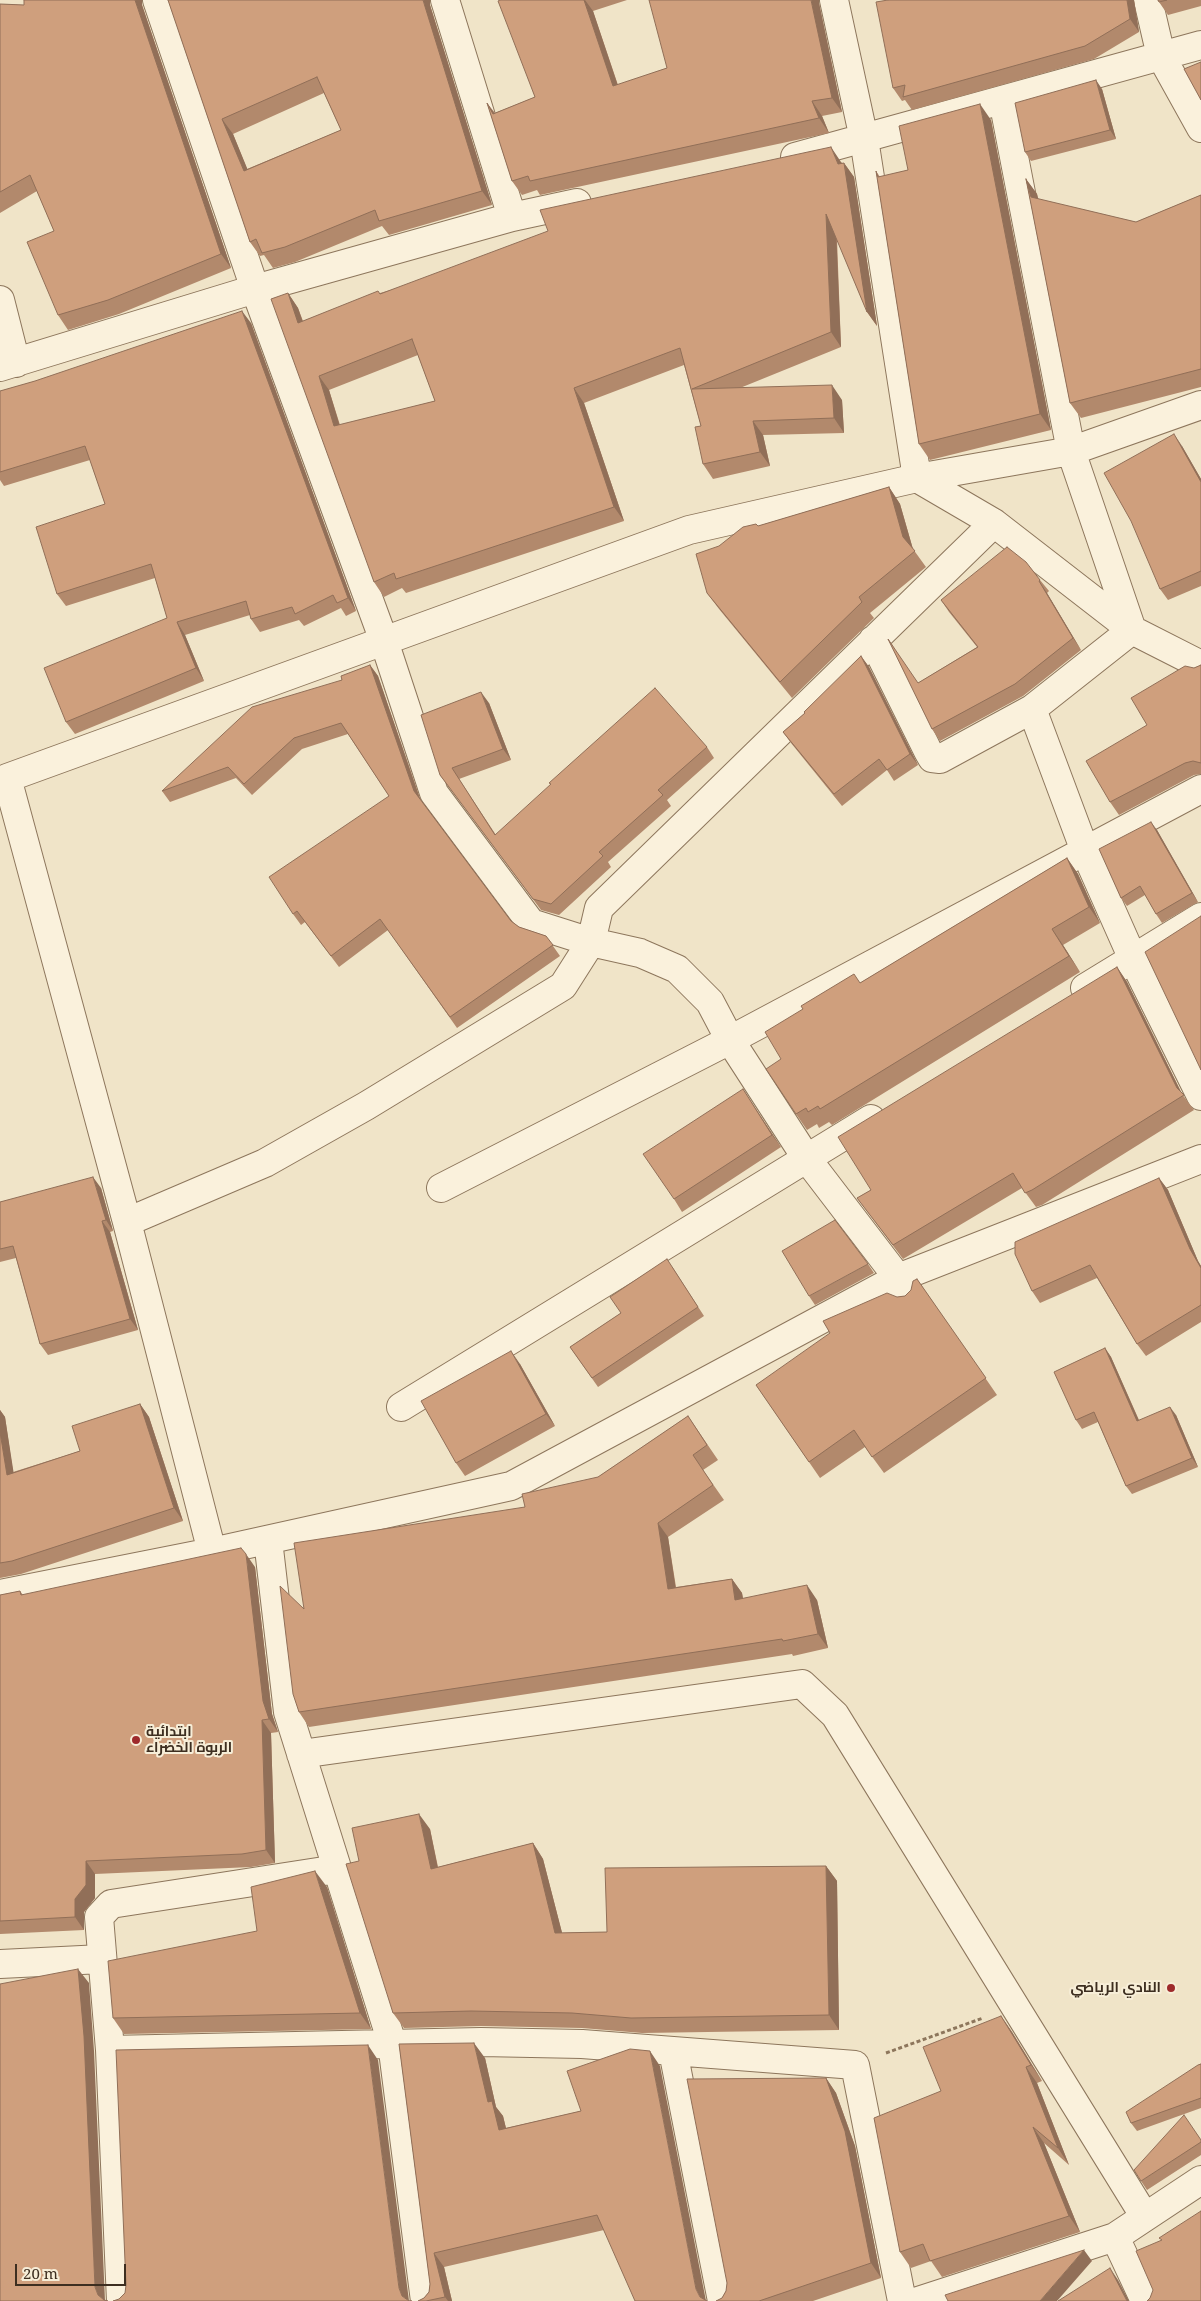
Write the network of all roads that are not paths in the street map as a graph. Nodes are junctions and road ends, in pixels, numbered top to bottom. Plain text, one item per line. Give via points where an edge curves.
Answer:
1 (157, 0) edge
2 (445, 0) edge
3 (834, 0) edge
4 (1148, 0) edge
5 (1201, 45) edge
6 (1161, 56) junction
7 (1003, 100) junction
8 (1201, 128) edge
9 (864, 139) junction
10 (770, 162) edge
11 (598, 199) edge
12 (512, 217) junction
13 (255, 290) junction
14 (0, 300) edge
15 (8, 365) edge
16 (1201, 404) edge
17 (1071, 451) junction
18 (917, 478) junction
19 (994, 523) junction
20 (1132, 630) junction
21 (873, 640) junction
22 (384, 641) junction
23 (1201, 665) edge
24 (1032, 709) junction
25 (1201, 789) edge
26 (1085, 851) junction
27 (1201, 917) edge
28 (591, 942) junction
29 (1132, 959) junction
30 (1066, 1000) edge
31 (730, 1040) junction
32 (1201, 1096) edge
33 (890, 1108) edge
34 (807, 1159) junction
35 (1199, 1163) edge
36 (441, 1188) dead end
37 (127, 1222) junction
38 (904, 1288) junction
39 (402, 1407) dead end
40 (268, 1540) junction
41 (212, 1552) junction
42 (0, 1594) edge
43 (301, 1754) junction
44 (337, 1870) junction
45 (102, 1959) junction
46 (0, 1964) edge
47 (392, 2043) junction
48 (110, 2050) junction
49 (673, 2051) junction
50 (1201, 2180) edge
51 (1146, 2217) junction
52 (1115, 2237) junction
53 (121, 2301) edge
54 (425, 2301) edge
55 (722, 2301) edge
56 (902, 2301) edge
57 (918, 2301) edge
58 (1145, 2301) edge

1 - 13 street
2 - 12 street
3 - 9 street
4 - 6 street
5 - 6 street
6 - 7 street
6 - 8 street
7 - 9 street
7 - 17 street
9 - 10 street
9 - 18 street
11 - 12 street
12 - 13 street
13 - 15 street
13 - 22 street
14 - 15 street
16 - 17 street
17 - 18 street
17 - 20 street
18 - 19 street
18 - 22 street via 689,530
19 - 20 street
19 - 21 street
20 - 23 street
20 - 24 street
21 - 24 street via 932,758 940,759
21 - 28 street via 599,908
22 - 28 street via 434,793 531,923
22 - 37 street via 7,778
24 - 26 street
25 - 26 street
26 - 29 street
26 - 31 street
27 - 29 street
28 - 31 street via 640,953 677,969 710,1002
28 - 37 street via 564,986 366,1106 265,1163
29 - 30 street
29 - 32 street
31 - 34 street
31 - 36 street
33 - 34 street
34 - 38 street
34 - 39 street
35 - 38 street
37 - 41 street
38 - 40 street via 511,1486
40 - 41 street
40 - 43 street via 288,1712
41 - 42 street
43 - 44 street
43 - 51 street via 802,1684 835,1715
44 - 45 street via 111,1904 99,1917
44 - 47 street
45 - 46 street
45 - 48 street
47 - 48 street
47 - 49 street via 582,2044
47 - 54 street
48 - 53 street
49 - 55 street
49 - 56 street via 854,2065
50 - 51 street
51 - 52 street
52 - 57 street
52 - 58 street

